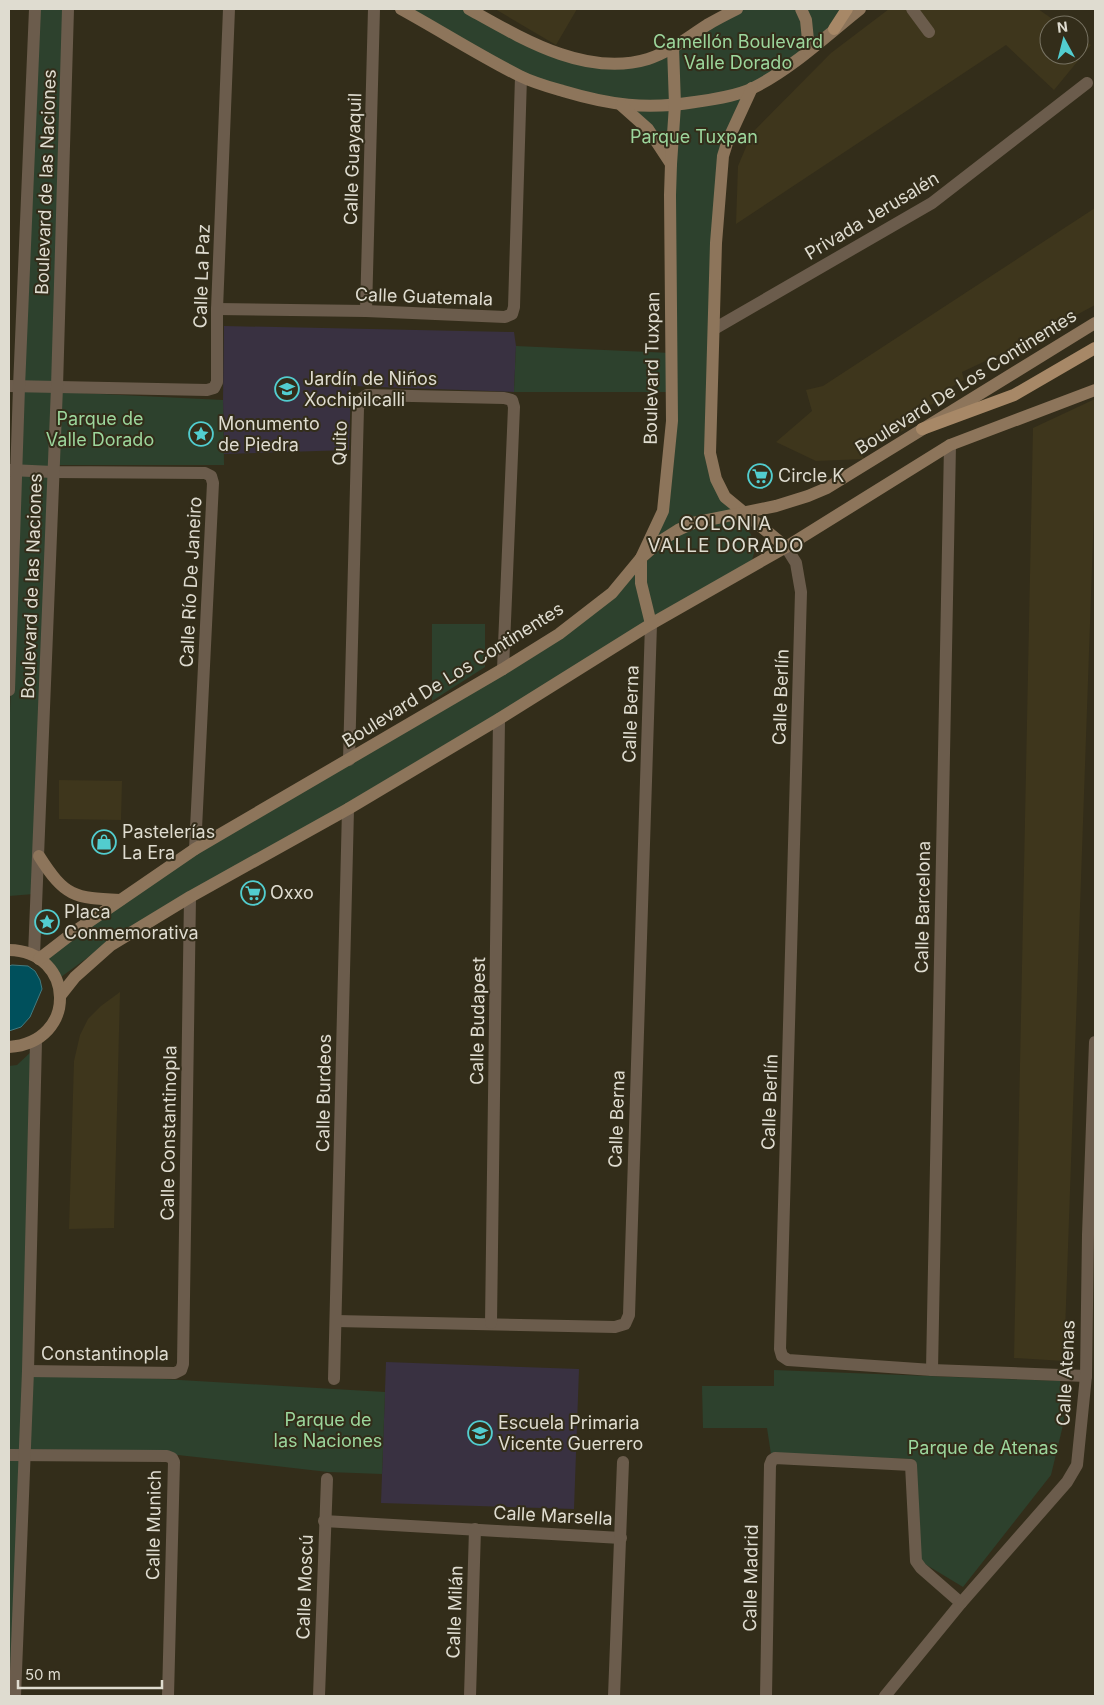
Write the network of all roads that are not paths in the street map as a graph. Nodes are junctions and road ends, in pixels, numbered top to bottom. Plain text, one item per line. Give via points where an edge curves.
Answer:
1 (35, 9) edge
2 (68, 9) edge
3 (229, 9) edge
4 (374, 9) edge
5 (401, 9) edge
6 (469, 9) edge
7 (737, 9) edge
8 (801, 9) edge
9 (847, 9) edge
10 (860, 9) edge
11 (912, 9) edge
12 (834, 29) junction
13 (929, 32) dead end
14 (674, 47) junction
15 (808, 50) junction
16 (521, 76) junction
17 (1087, 83) dead end
18 (752, 88) junction
19 (621, 105) junction
20 (675, 105) junction
21 (671, 164) junction
22 (217, 309) junction
23 (366, 311) junction
24 (1095, 323) edge
25 (714, 329) junction
26 (1095, 348) edge
27 (14, 386) edge
28 (57, 387) junction
29 (1095, 390) edge
30 (922, 429) junction
31 (950, 445) junction
32 (13, 470) edge
33 (53, 472) junction
34 (744, 514) junction
35 (786, 547) junction
36 (641, 558) junction
37 (651, 624) junction
38 (503, 669) junction
39 (9, 690) edge
40 (499, 719) junction
41 (349, 760) junction
42 (348, 809) junction
43 (195, 849) junction
44 (39, 856) junction
45 (190, 897) junction
46 (120, 900) junction
47 (9, 950) edge
48 (37, 957) junction
49 (60, 996) junction
50 (36, 1041) junction
51 (1095, 1042) edge
52 (9, 1048) edge
53 (336, 1321) junction
54 (491, 1323) junction
55 (181, 1370) joint
56 (932, 1370) junction
57 (28, 1371) junction
58 (1086, 1376) junction
59 (334, 1379) dead end
60 (9, 1455) edge
61 (25, 1455) junction
62 (623, 1462) dead end
63 (327, 1479) dead end
64 (324, 1521) junction
65 (475, 1529) junction
66 (621, 1538) junction
67 (961, 1604) junction
68 (15, 1696) edge
69 (168, 1696) edge
70 (319, 1696) edge
71 (470, 1696) edge
72 (614, 1696) edge
73 (766, 1696) edge
74 (885, 1696) edge

1 - 27 street, Boulevard de las Naciones
2 - 28 street, Boulevard de las Naciones
3 - 22 street, Calle La Paz
4 - 23 street, Calle Guayaquil
5 - 16 street
6 - 14 street via 530,43 598,63 628,64 649,59
7 - 14 street
8 - 15 street via 806,20
9 - 12 main road
10 - 12 street
11 - 13 street
12 - 15 street
14 - 20 street, Boulevard Tuxpan
15 - 18 street
16 - 19 street
16 - 23 street, Calle Guatemala via 512,314 505,317
17 - 25 street, Privada Jerusalén via 932,203
18 - 20 street
18 - 25 street via 724,149
19 - 20 street
19 - 21 street via 648,129
20 - 21 street, Boulevard Tuxpan
21 - 36 street, Boulevard Tuxpan via 672,421 663,511
22 - 23 street, Calle Guatemala
22 - 28 street, Calle La Paz via 217,382 214,388
24 - 30 street, Boulevard De Los Continentes
25 - 34 street via 710,453 716,479 725,497
26 - 30 main road via 1014,395
27 - 28 street
27 - 32 street, Boulevard de las Naciones
28 - 33 street, Boulevard de las Naciones
29 - 31 street
30 - 34 street, Boulevard De Los Continentes via 826,488 800,499
31 - 35 street
31 - 56 street, Calle Barcelona
32 - 33 street
32 - 39 street, Boulevard de las Naciones
33 - 43 street, Calle Río De Janeiro via 205,473 211,476
33 - 44 street, Boulevard de las Naciones
34 - 35 street
34 - 36 street, Boulevard De Los Continentes via 693,522
35 - 37 street
35 - 56 street, Calle Berlín via 796,563 801,592 780,1349 788,1360
36 - 37 street, Boulevard Tuxpan via 642,583
36 - 38 street, Boulevard De Los Continentes via 612,592 559,634
37 - 40 street
37 - 54 street, Calle Berna via 628,1315 625,1324 615,1327
38 - 41 street, Boulevard De Los Continentes
38 - 41 street, Quito via 512,400 367,395 361,399 358,408
40 - 42 street
40 - 54 street, Calle Budapest
41 - 43 street, Boulevard De Los Continentes
42 - 45 street
42 - 53 street, Calle Burdeos
43 - 46 street, Boulevard De Los Continentes
44 - 46 street via 52,876 74,895
44 - 48 street, Boulevard de las Naciones
45 - 49 street via 110,945 75,976
45 - 55 street, Calle Constantinopla
46 - 48 street, Boulevard De Los Continentes
47 - 48 street via 20,950
48 - 49 street via 54,975
49 - 50 street via 54,1022
50 - 52 street
50 - 57 street
51 - 58 street, Calle Atenas
53 - 54 street, Calle Berna
53 - 59 street, Calle Burdeos
55 - 57 street, Constantinopla via 175,1373
56 - 58 street, Calle Berlín
57 - 61 street
58 - 67 street, Calle Atenas via 1077,1465 1072,1475
60 - 61 street, Calle Munich
61 - 68 street
61 - 69 street, Calle Munich via 172,1458
62 - 66 street
63 - 64 street, Calle Moscú
64 - 65 street, Calle Marsella
64 - 70 street, Calle Moscú
65 - 66 street, Calle Marsella
65 - 71 street, Calle Milán
66 - 72 street, Calle Marsella
67 - 73 street, Calle Madrid via 916,1561 911,1465 775,1458 770,1475
67 - 74 street, Calle Atenas

